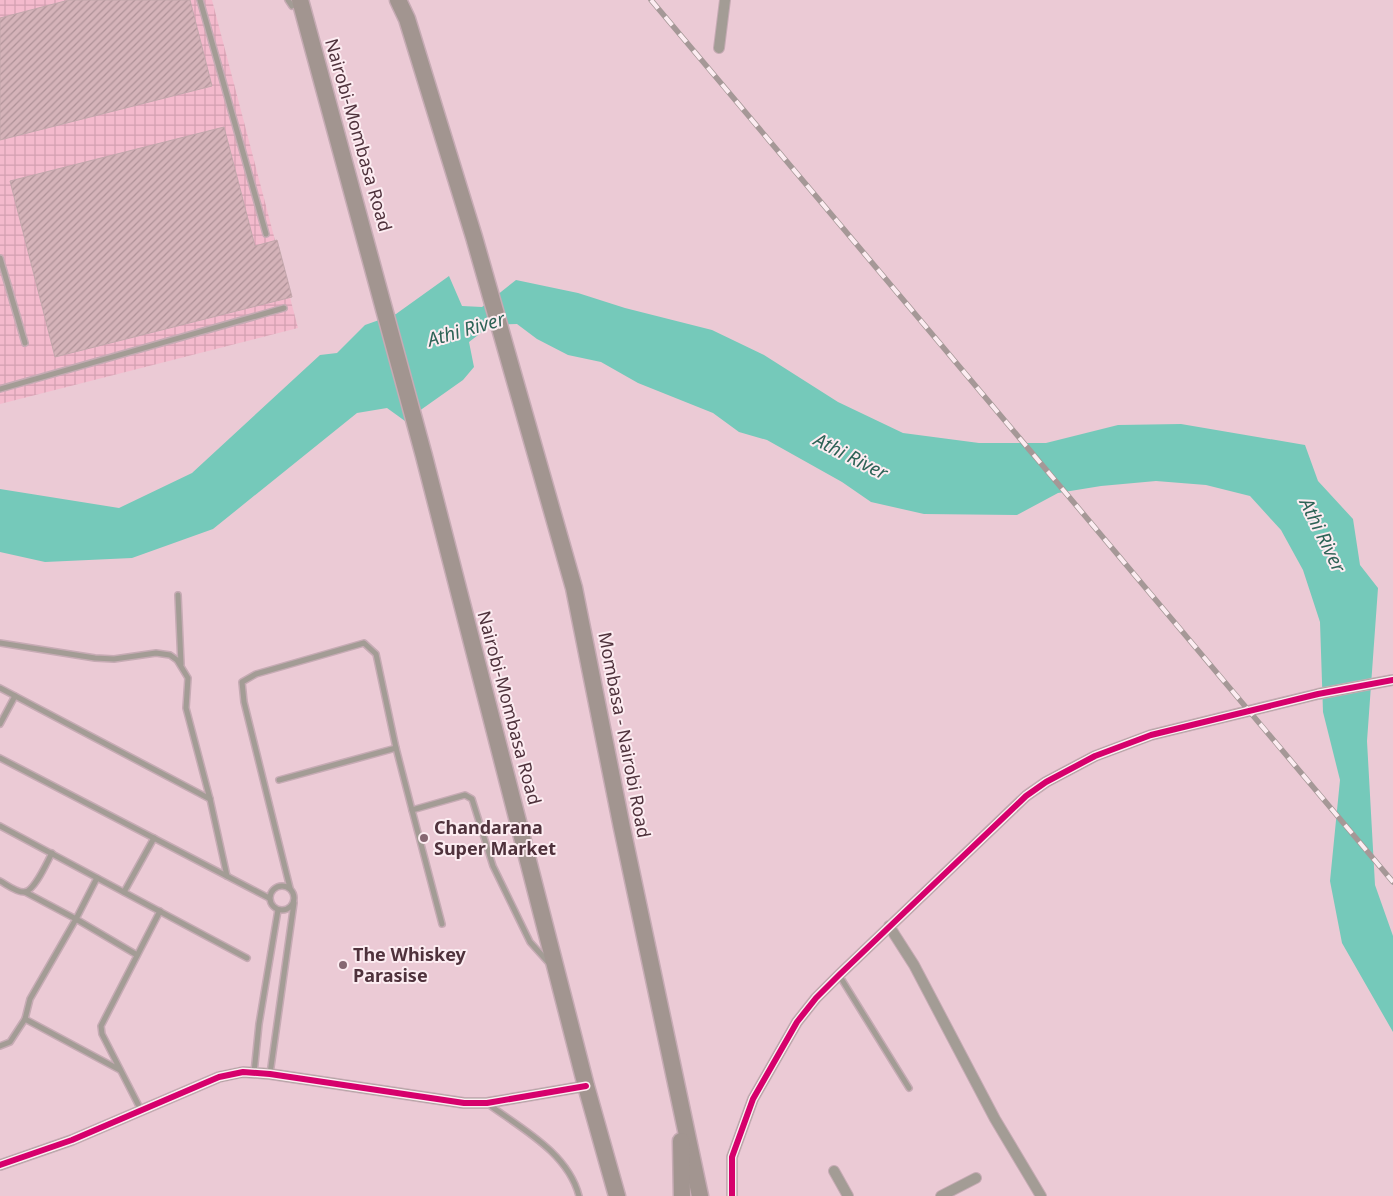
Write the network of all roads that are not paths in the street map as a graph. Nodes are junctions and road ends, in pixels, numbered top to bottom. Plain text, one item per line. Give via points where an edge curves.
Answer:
1 (200, 0) edge
2 (398, 0) edge
3 (725, 0) edge
4 (293, 2) edge
5 (719, 48) dead end
6 (266, 234) dead end
7 (0, 258) edge
8 (284, 308) dead end
9 (25, 343) dead end
10 (0, 389) edge
11 (178, 595) dead end
12 (0, 643) edge
13 (180, 664) junction
14 (1393, 680) edge
15 (0, 688) edge
16 (15, 696) junction
17 (0, 724) edge
18 (396, 748) junction
19 (0, 758) edge
20 (279, 780) dead end
21 (210, 799) junction
22 (412, 810) junction
23 (0, 826) edge
24 (154, 838) junction
25 (52, 853) junction
26 (227, 876) junction
27 (97, 878) junction
28 (0, 880) edge
29 (290, 888) junction
30 (25, 892) junction
31 (124, 892) junction
32 (269, 898) junction
33 (294, 903) junction
34 (278, 910) junction
35 (160, 911) junction
36 (76, 919) junction
37 (442, 924) dead end
38 (889, 926) junction
39 (137, 955) junction
40 (247, 958) dead end
41 (557, 971) junction
42 (839, 975) junction
43 (25, 1019) junction
44 (0, 1046) edge
45 (120, 1070) junction
46 (254, 1072) junction
47 (270, 1074) junction
48 (586, 1086) junction
49 (909, 1088) dead end
50 (681, 1100) junction
51 (487, 1103) junction
52 (141, 1110) junction
53 (0, 1165) edge
54 (834, 1171) dead end
55 (976, 1178) dead end
56 (579, 1196) edge
57 (617, 1196) edge
58 (682, 1196) edge
59 (700, 1196) edge
60 (732, 1196) edge
61 (848, 1196) edge
62 (940, 1196) edge
63 (1042, 1196) edge

1 - 6 lane
2 - 50 highway, Mombasa - Nairobi Road via 407,19 474,237 581,621
3 - 5 street
4 - 41 highway, Nairobi-Mombasa Road via 318,64 378,282
7 - 9 lane
8 - 10 lane
11 - 13 lane
12 - 13 lane via 95,658 114,659 156,652 170,655
13 - 21 lane via 188,678 186,708
14 - 38 street via 1318,694 1152,735 1070,768 1026,796
15 - 16 lane
16 - 17 lane
16 - 21 lane
18 - 20 lane
18 - 22 lane
18 - 29 lane via 376,654 364,643 256,674 242,682 244,702
19 - 24 lane
21 - 26 lane
22 - 37 lane
22 - 41 lane via 466,795 472,800 493,866 530,942
23 - 25 lane
24 - 26 lane
24 - 31 lane
25 - 27 lane
25 - 30 lane via 34,886
26 - 32 lane
27 - 31 lane
27 - 36 lane
28 - 30 lane
29 - 32 lane via 279,886
29 - 33 lane
30 - 36 lane
31 - 35 lane
32 - 34 lane
33 - 34 lane via 290,908
33 - 47 lane
34 - 46 lane
35 - 39 lane
35 - 40 lane
36 - 39 lane
36 - 43 lane via 30,998
38 - 42 street
38 - 63 street via 914,965 994,1119
39 - 45 lane via 101,1026
41 - 48 highway, Nairobi-Mombasa Road
42 - 49 lane
42 - 60 street via 797,1022 753,1099 732,1157
43 - 44 lane via 10,1042
43 - 45 lane
45 - 52 lane
46 - 47 street
46 - 52 street via 219,1077
47 - 51 street via 464,1103
48 - 51 street
48 - 57 highway, Nairobi-Mombasa Road
50 - 58 highway
50 - 59 highway
51 - 56 lane via 561,1162 576,1183
52 - 53 street via 72,1140
54 - 61 street
55 - 62 street

